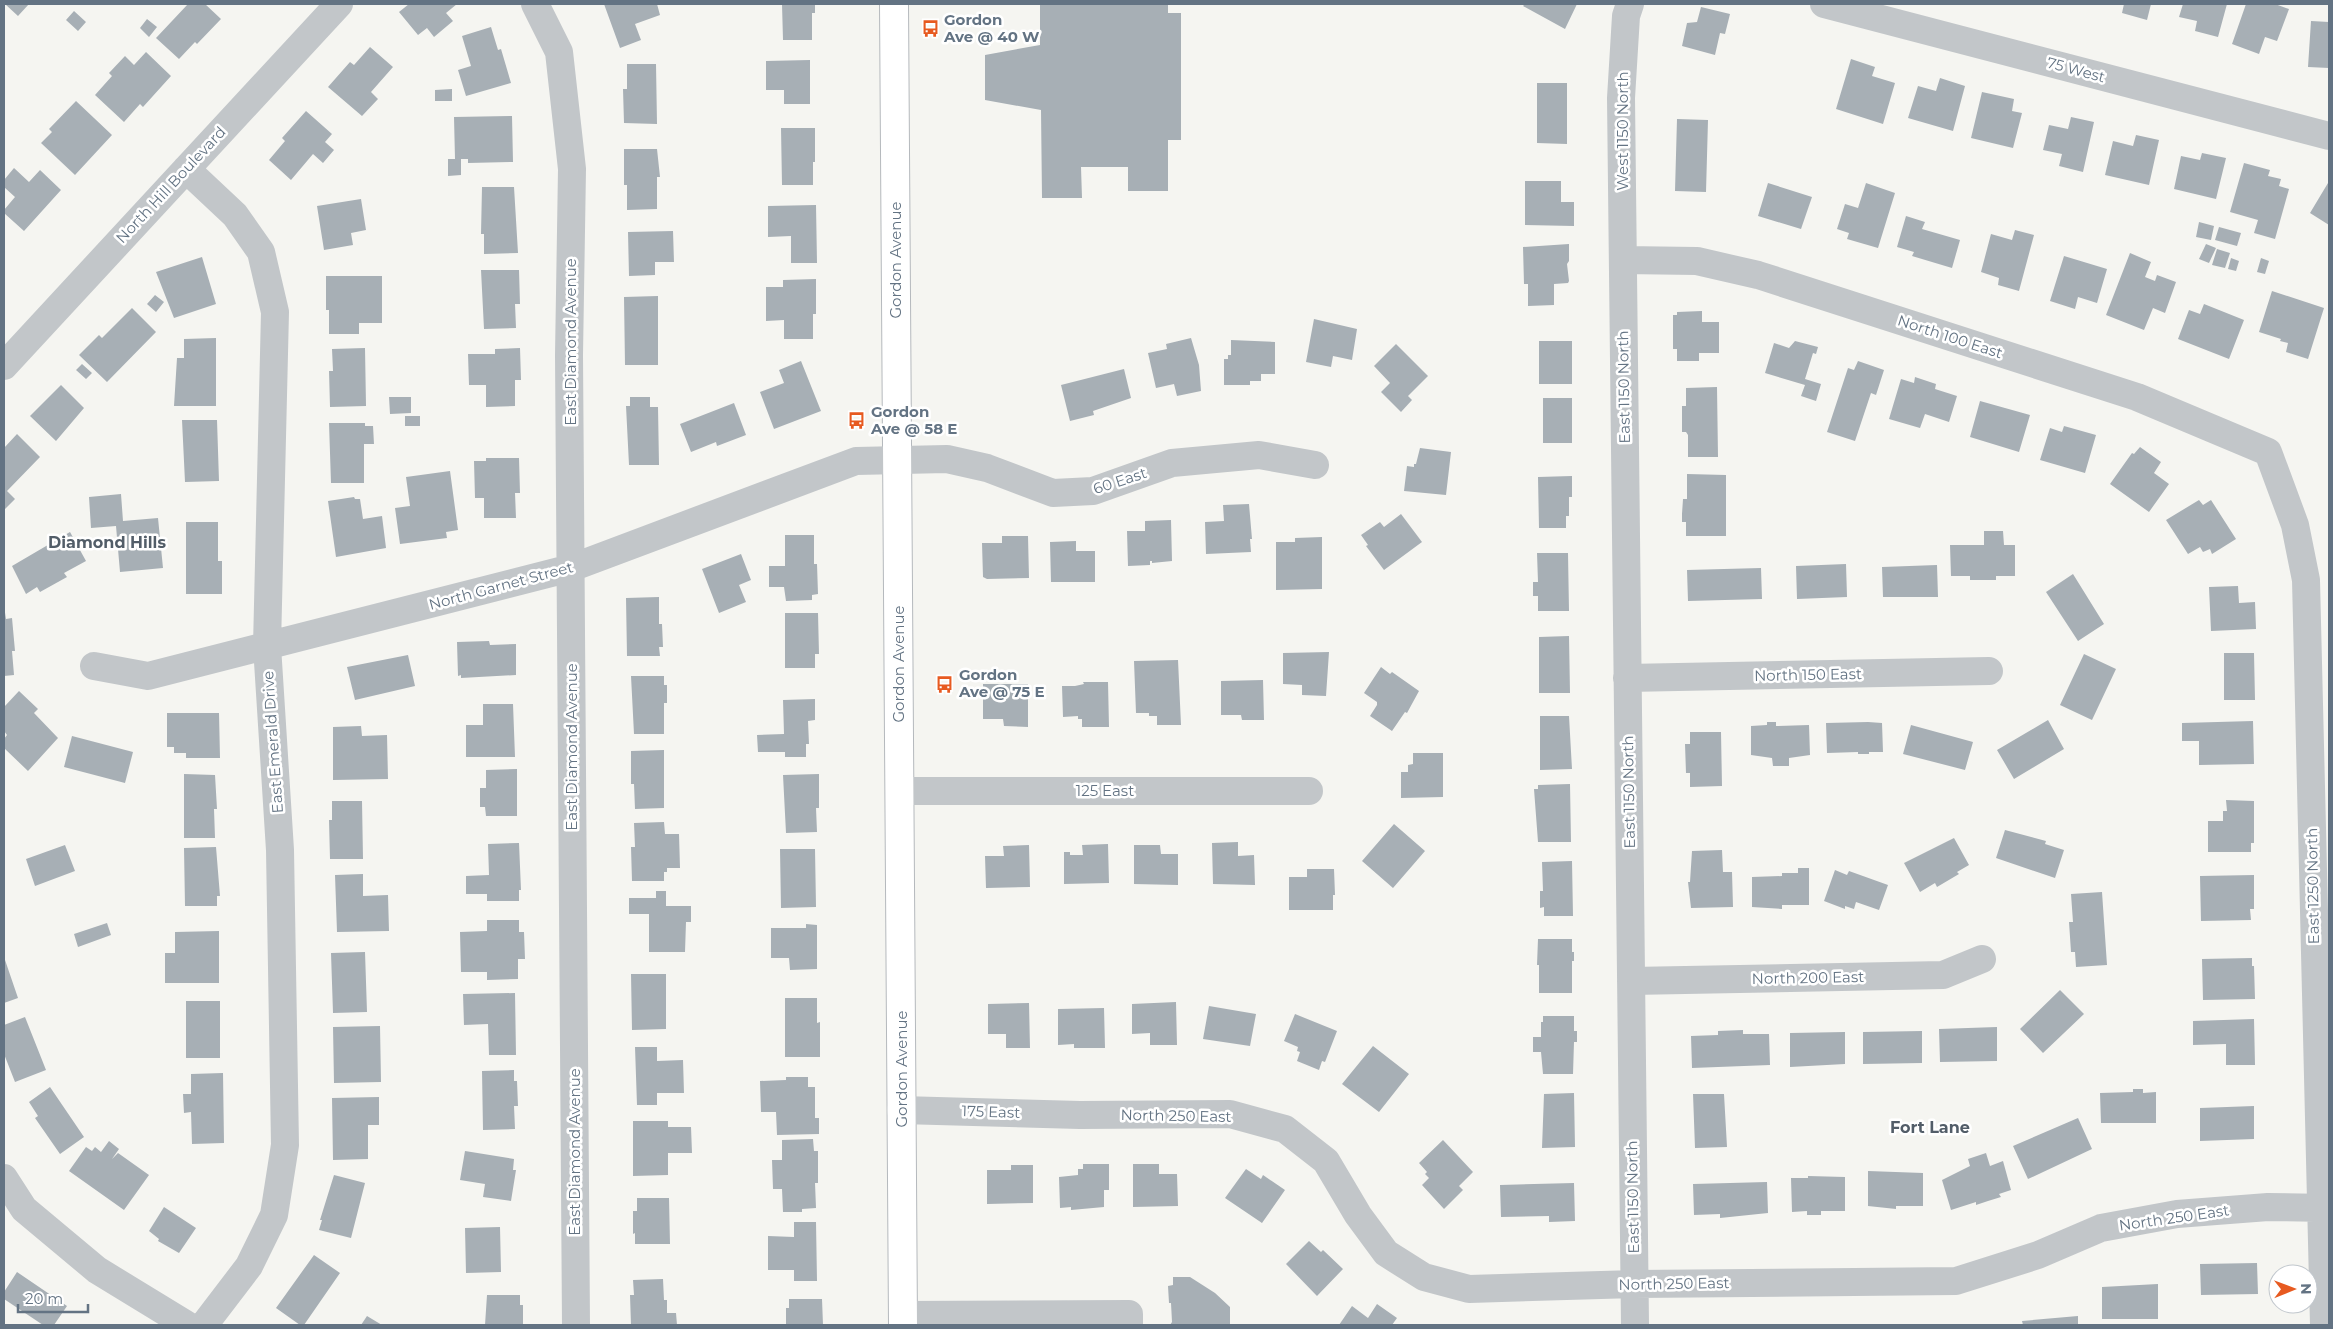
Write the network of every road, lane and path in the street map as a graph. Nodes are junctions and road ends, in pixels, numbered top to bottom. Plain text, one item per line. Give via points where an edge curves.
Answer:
1 (339, 4) edge
2 (535, 4) edge
3 (894, 4) edge
4 (1630, 4) edge
5 (1824, 4) edge
6 (2329, 136) edge
7 (186, 169) junction
8 (1623, 260) junction
9 (4, 366) edge
10 (2268, 452) joint
11 (898, 459) junction
12 (1316, 465) dead end
13 (571, 568) junction
14 (267, 646) junction
15 (94, 666) dead end
16 (1990, 671) dead end
17 (1628, 678) junction
18 (900, 791) junction
19 (1309, 791) dead end
20 (1982, 959) dead end
21 (1631, 981) junction
22 (901, 1110) junction
23 (1080, 1115) joint
24 (4, 1178) edge
25 (2325, 1208) edge
26 (1634, 1284) junction
27 (903, 1320) edge
28 (187, 1325) edge
29 (204, 1325) edge
30 (576, 1325) edge
31 (1129, 1325) edge
32 (1635, 1325) edge
33 (2324, 1325) edge

1 - 7 street, North Hill Boulevard
2 - 13 street, East Diamond Avenue via 559,52 572,169 569,356
3 - 11 main road, Gordon Avenue
4 - 8 street, West 1150 North via 1626,16 1621,98
5 - 6 street, 75 West
7 - 9 street, North Hill Boulevard
7 - 14 street, East Emerald Drive via 236,215 261,252 275,312
8 - 10 street, North 100 East via 1697,261 1758,275 2138,397
8 - 17 street, East 1150 North
10 - 25 street, East 1250 North via 2295,526 2306,580
11 - 12 street, 60 East via 947,459 987,468 1053,493 1093,491 1172,463 1259,455
11 - 13 street, North Garnet Street via 856,461
11 - 18 main road, Gordon Avenue
13 - 14 street, North Garnet Street
13 - 30 street, East Diamond Avenue
14 - 15 street, North Garnet Street via 148,676
14 - 29 street, East Emerald Drive via 280,850 285,1144 274,1215 249,1266
16 - 17 street, North 150 East
17 - 21 street, East 1150 North
18 - 19 street, 125 East
18 - 22 main road, Gordon Avenue
20 - 21 street, North 200 East via 1943,975
21 - 26 street, East 1150 North
22 - 23 street, 175 East
22 - 27 main road, Gordon Avenue
23 - 26 street, North 250 East via 1230,1114 1285,1128 1326,1161 1358,1215 1386,1253 1424,1277 1470,1289
24 - 28 street via 24,1209 97,1270
25 - 26 street, North 250 East via 2268,1207 2177,1214 2101,1228 2038,1255 1956,1281
25 - 33 street, East 1250 North
26 - 32 street, East 1150 North
27 - 31 street via 1129,1314

